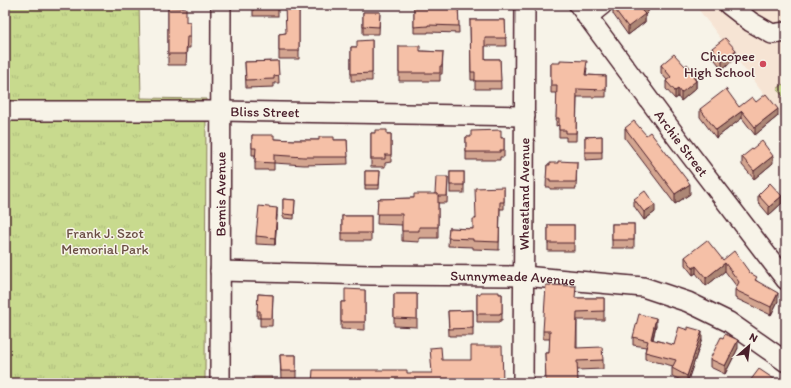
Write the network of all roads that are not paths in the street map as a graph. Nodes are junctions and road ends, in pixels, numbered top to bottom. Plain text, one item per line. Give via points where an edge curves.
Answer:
1 (221, 5) edge
2 (729, 5) edge
3 (530, 6) edge
4 (589, 9) edge
5 (786, 32) edge
6 (5, 110) edge
7 (222, 111) junction
8 (524, 116) junction
9 (220, 272) junction
10 (524, 276) junction
11 (786, 280) edge
12 (786, 362) edge
13 (220, 383) edge
14 (523, 383) edge

1 - 7 street, Bemis Avenue
2 - 5 street via 750,22 772,34
3 - 8 street, Wheatland Avenue
4 - 11 street, Archie Street via 678,139
6 - 7 street, Bliss Street
7 - 8 street, Bliss Street
7 - 9 street, Bemis Avenue
8 - 10 street, Wheatland Avenue
9 - 10 street, Sunnymeade Avenue
9 - 13 street, Bemis Avenue
10 - 12 street, Sunnymeade Avenue via 643,287 688,302 729,322
10 - 14 street, Wheatland Avenue

